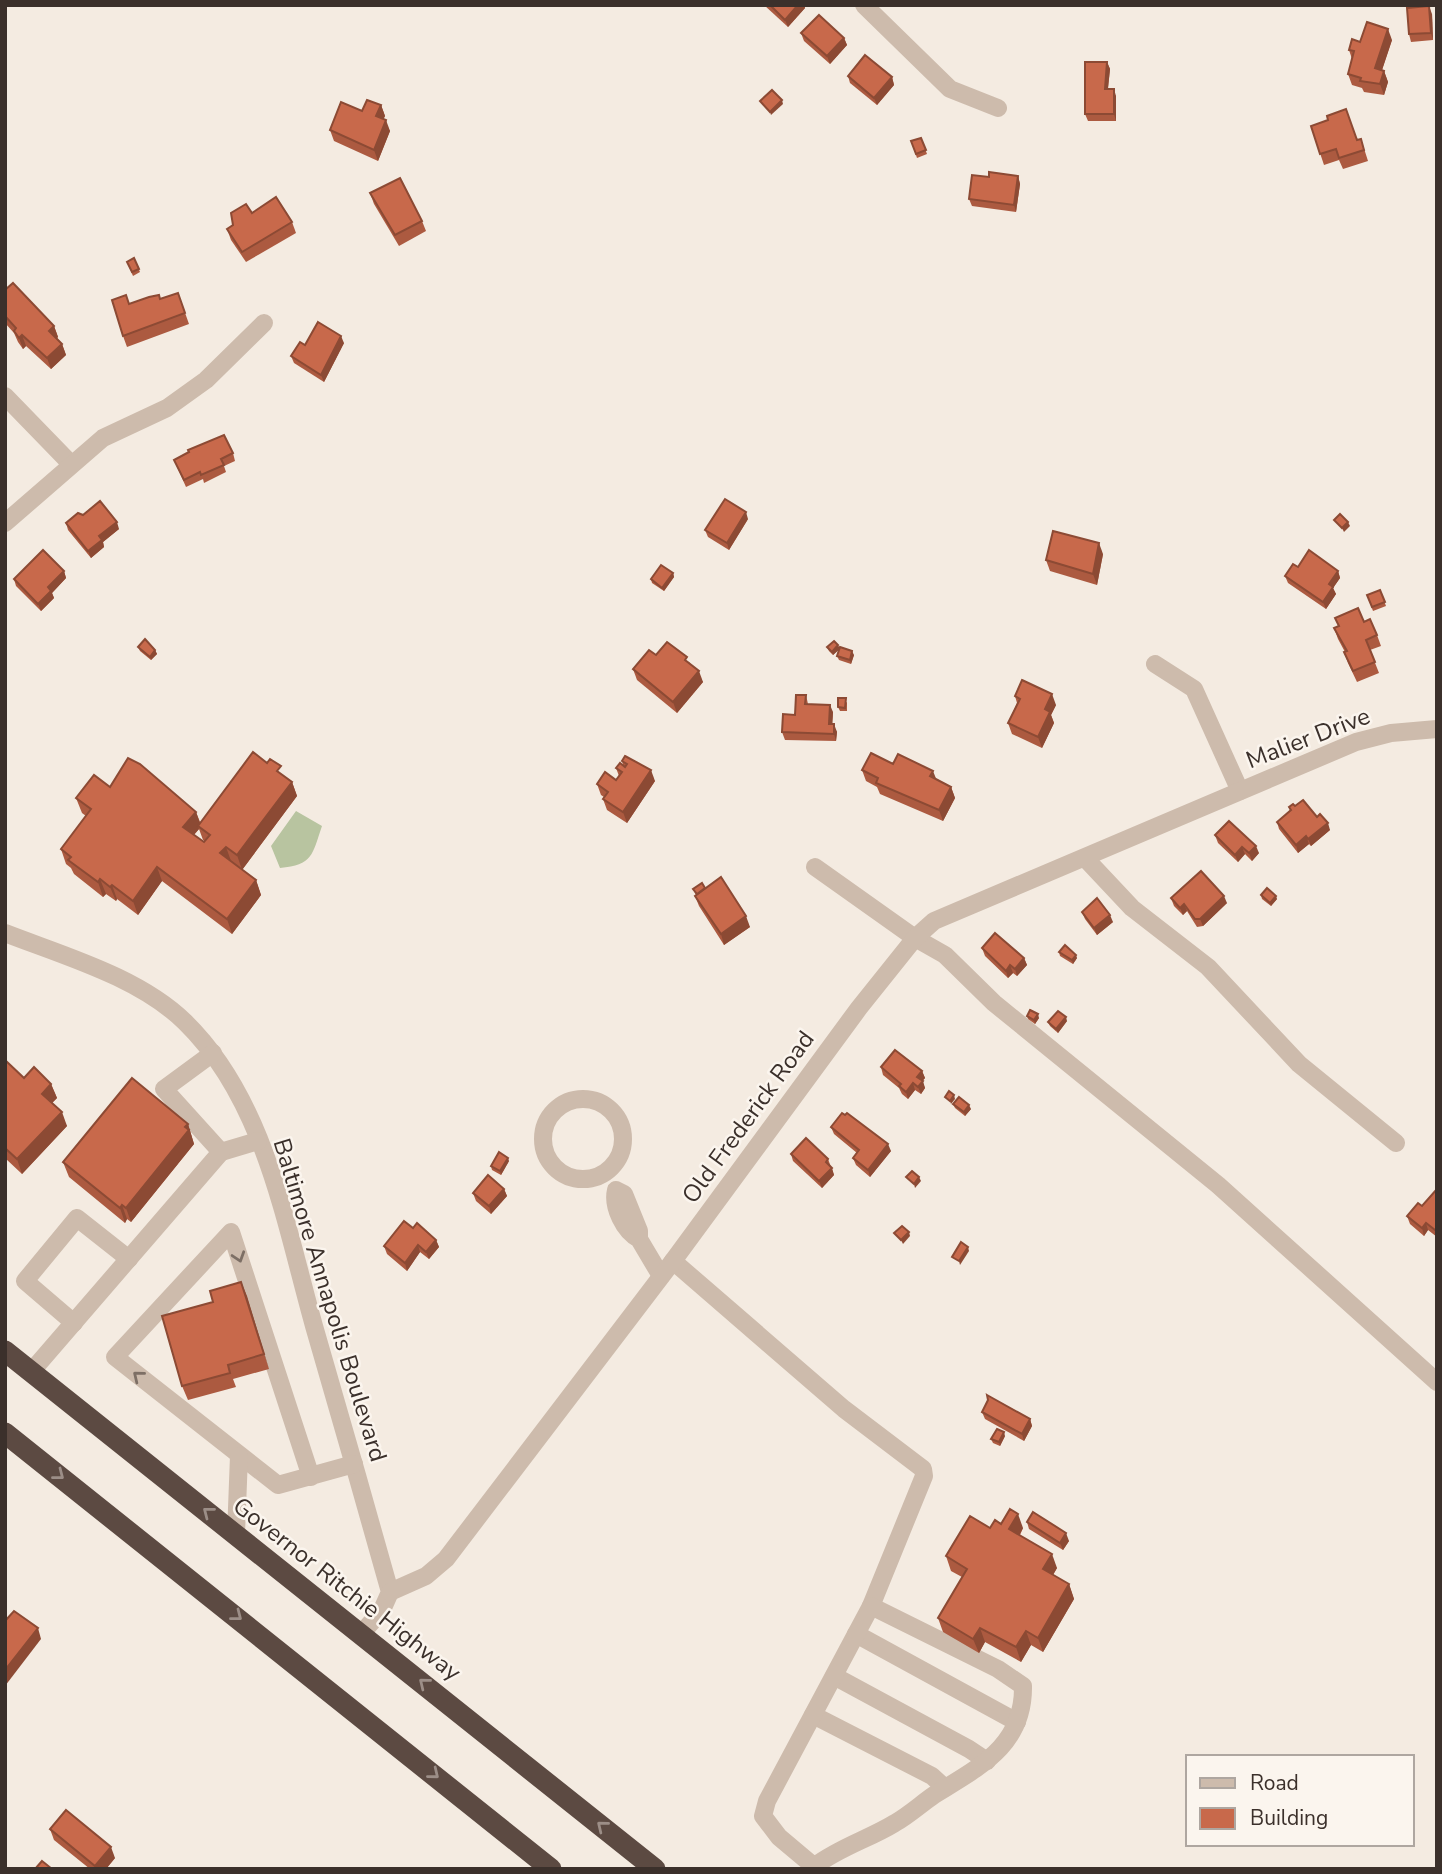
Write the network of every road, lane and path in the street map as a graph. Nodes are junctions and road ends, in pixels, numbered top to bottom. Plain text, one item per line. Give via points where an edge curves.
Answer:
1 (864, 5) edge
2 (998, 108) dead end
3 (264, 323) dead end
4 (5, 396) edge
5 (71, 464) junction
6 (5, 523) edge
7 (1156, 664) dead end
8 (1437, 729) edge
9 (1240, 792) junction
10 (1085, 858) junction
11 (815, 867) dead end
12 (5, 933) edge
13 (915, 938) junction
14 (213, 1053) junction
15 (258, 1141) junction
16 (1396, 1143) dead end
17 (221, 1152) junction
18 (606, 1172) junction
19 (129, 1259) junction
20 (673, 1261) junction
21 (661, 1276) junction
22 (74, 1323) junction
23 (5, 1351) edge
24 (32, 1372) junction
25 (1437, 1382) edge
26 (5, 1433) edge
27 (239, 1456) junction
28 (354, 1464) junction
29 (311, 1477) junction
30 (236, 1534) junction
31 (390, 1592) junction
32 (871, 1606) junction
33 (362, 1633) junction
34 (856, 1634) junction
35 (834, 1676) junction
36 (813, 1715) junction
37 (1017, 1722) junction
38 (987, 1761) junction
39 (945, 1788) junction
40 (816, 1867) edge
41 (551, 1869) edge
42 (655, 1869) edge

1 - 2 street via 950,89
3 - 5 street via 206,380 167,408 103,438
4 - 5 street
5 - 6 street
7 - 9 street via 1194,689
8 - 9 street, Malier Drive via 1356,742
9 - 10 street, Old Frederick Road
10 - 13 street, Old Frederick Road via 955,909
10 - 16 street via 1132,908 1208,967 1298,1064
11 - 13 street
12 - 14 street, Baltimore Annapolis Boulevard via 83,964 162,1004
13 - 20 street, Old Frederick Road
13 - 25 street via 945,955 994,1003 1218,1185
14 - 15 street, Baltimore Annapolis Boulevard
14 - 17 street via 164,1089
15 - 17 street
15 - 28 street, Baltimore Annapolis Boulevard
17 - 19 street
18 - 18 street via 621,1152 621,1126 615,1115 606,1106 581,1099 556,1109 543,1132 543,1146 556,1169 580,1179
18 - 21 street via 616,1190 624,1194 639,1239
19 - 22 street
19 - 22 street via 77,1218 25,1281
20 - 21 street, Old Frederick Road
20 - 32 street via 844,1409 923,1469
21 - 31 street, Old Frederick Road via 446,1559 426,1576
22 - 24 street
23 - 24 highway, Governor Ritchie Highway
30 -> 24 highway, Governor Ritchie Highway
26 -> 41 highway
27 - 29 street via 278,1485
27 -> 29 street via 115,1357 231,1232
27 - 30 street
28 - 29 street
28 - 31 street, Baltimore Annapolis Boulevard
30 - 33 highway, Governor Ritchie Highway
31 - 33 street via 382,1610
32 - 34 street
32 - 37 street via 1023,1686 1023,1709
42 -> 33 highway, Governor Ritchie Highway
34 - 35 street
34 - 37 street
35 - 36 street
35 - 38 street
36 - 39 street via 932,1776
36 - 40 street via 763,1816 779,1837
37 - 38 street via 1009,1739
38 - 39 street
39 - 40 street via 896,1823 838,1849

